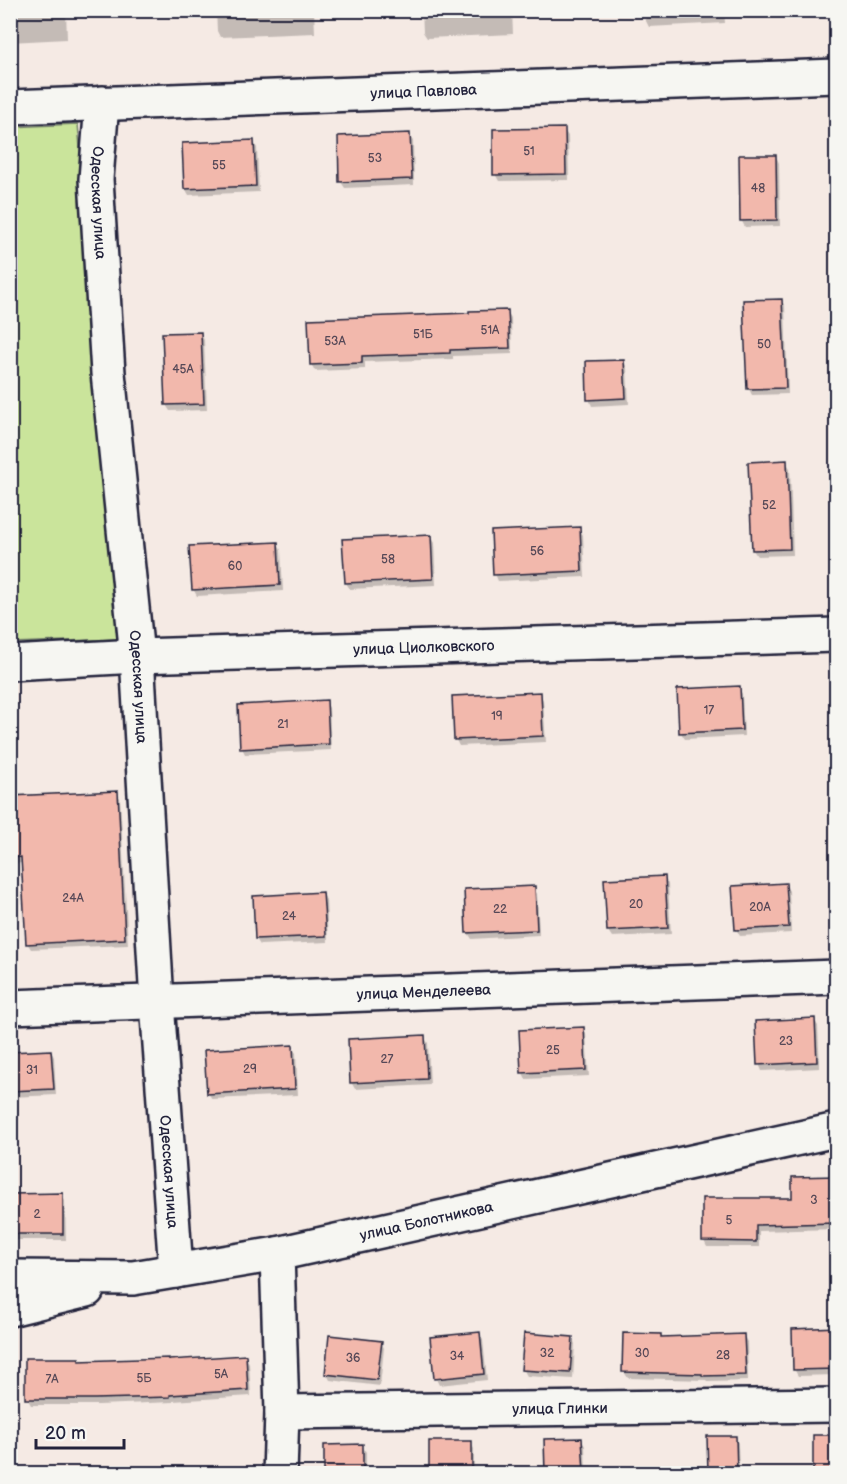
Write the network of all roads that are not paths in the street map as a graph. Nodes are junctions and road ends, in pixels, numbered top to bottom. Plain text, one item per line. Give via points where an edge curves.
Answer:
1 (837, 76) edge
2 (102, 103) junction
3 (10, 107) edge
4 (837, 634) edge
5 (137, 656) junction
6 (10, 663) edge
7 (837, 977) edge
8 (157, 1002) junction
9 (10, 1007) edge
10 (837, 1130) edge
11 (277, 1254) junction
12 (176, 1271) junction
13 (10, 1277) edge
14 (133, 1278) junction
15 (10, 1309) edge
16 (837, 1405) edge
17 (282, 1412) junction
18 (280, 1473) edge

1 - 2 street, улица Павлова
2 - 3 street, улица Павлова
2 - 5 street, Одесская улица via 96,179 107,361
4 - 5 street, улица Циолковского
5 - 6 street, улица Циолковского
5 - 8 street, Одесская улица
7 - 8 street, улица Менделеева
8 - 9 street, улица Менделеева
8 - 12 street, Одесская улица
10 - 11 street, улица Болотникова
11 - 12 street, улица Болотникова
11 - 17 street
12 - 14 street, улица Болотникова
13 - 14 street, улица Болотникова
14 - 15 street
16 - 17 street, улица Глинки
17 - 18 street

